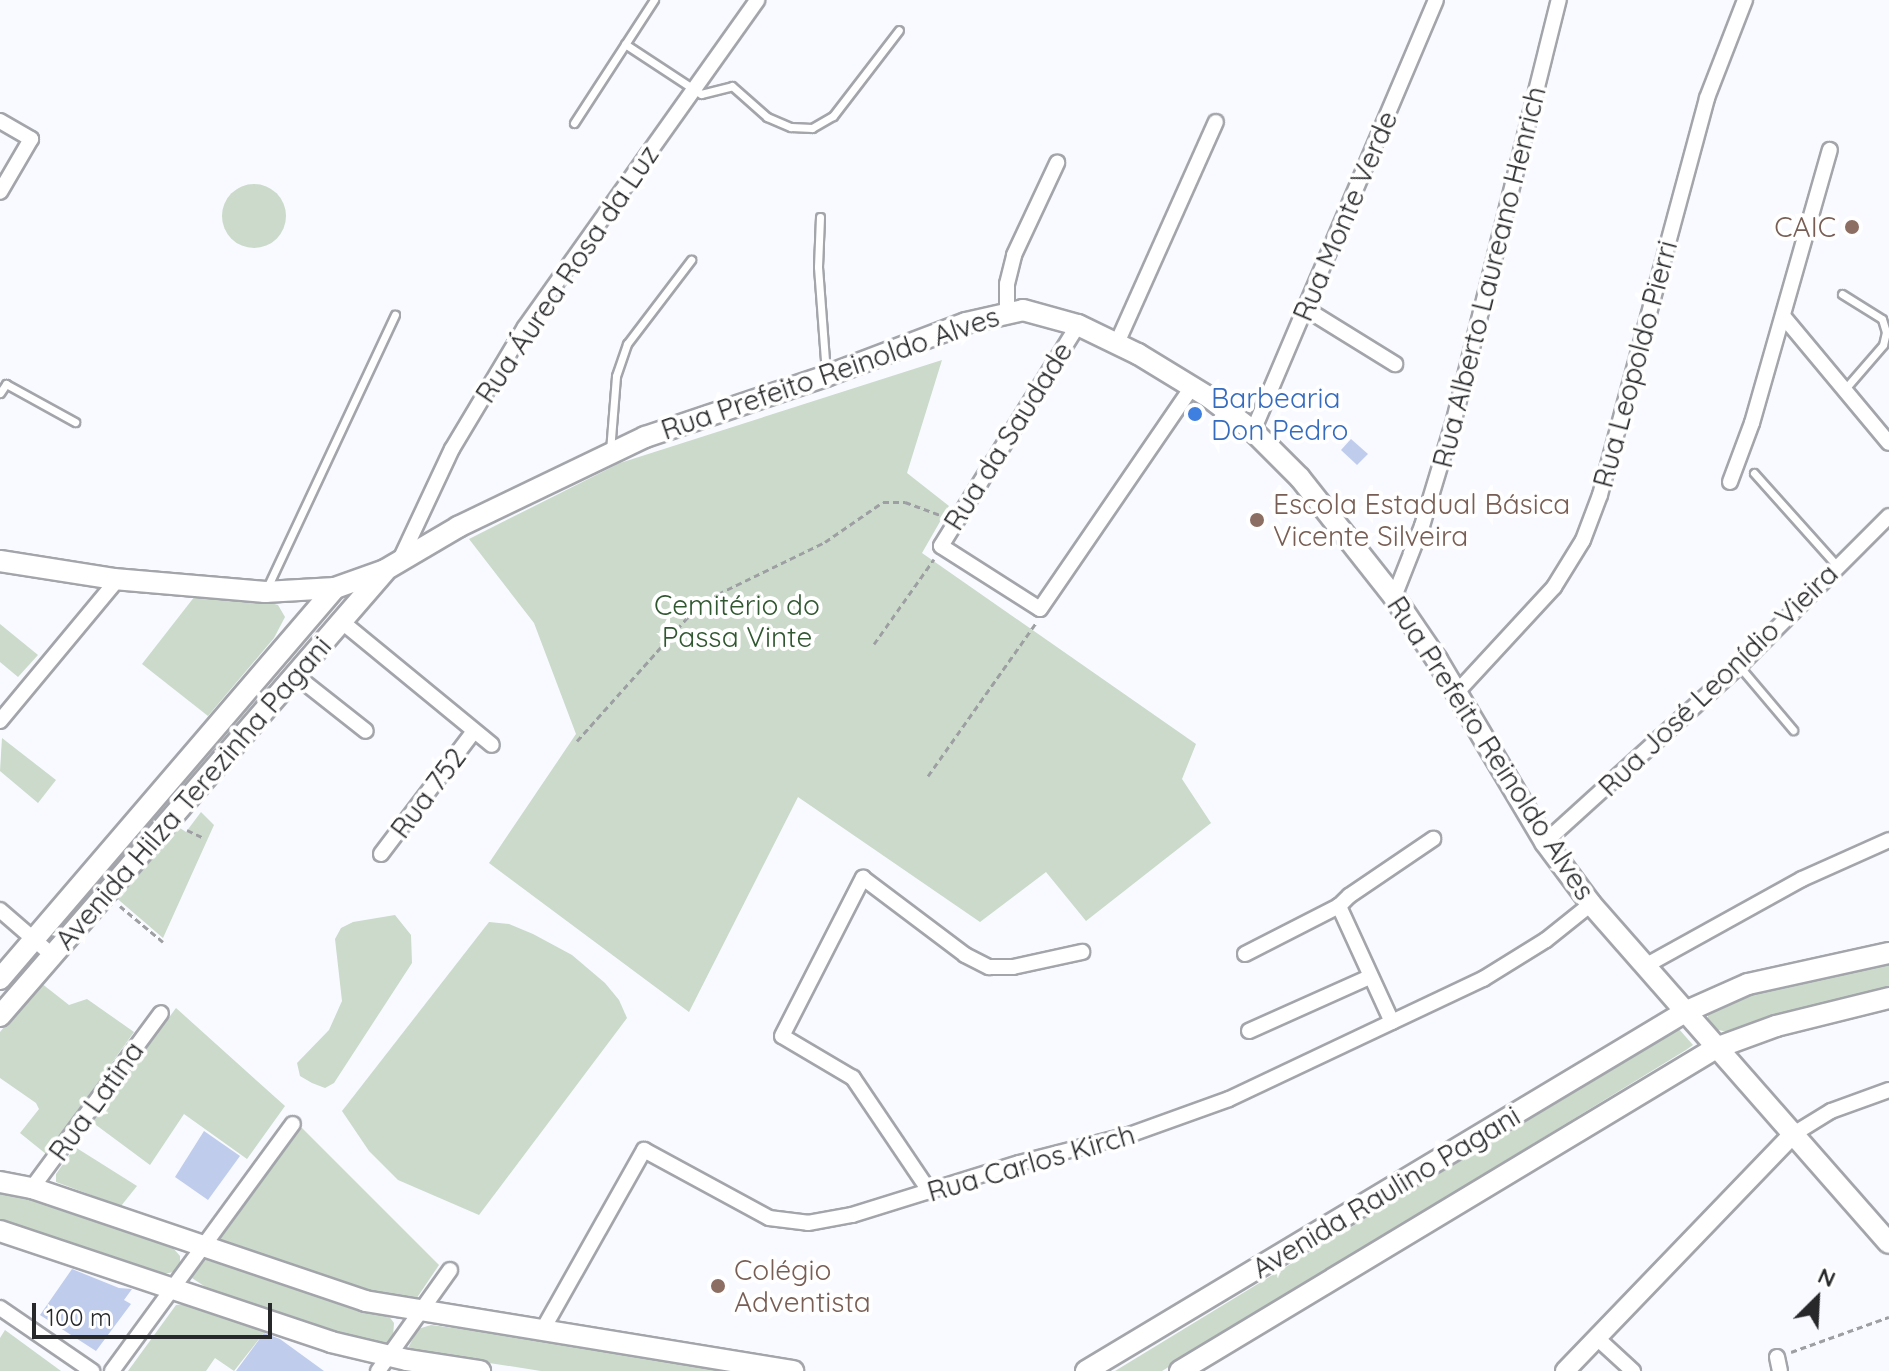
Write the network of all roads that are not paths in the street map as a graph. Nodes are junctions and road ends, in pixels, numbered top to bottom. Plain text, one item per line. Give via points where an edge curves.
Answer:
1 (654, 0) edge
2 (757, 0) edge
3 (1436, 0) edge
4 (1559, 0) edge
5 (1745, 0) edge
6 (899, 30) dead end
7 (625, 44) junction
8 (694, 90) junction
9 (0, 121) edge
10 (1216, 122) dead end
11 (574, 123) dead end
12 (1830, 150) dead end
13 (1057, 163) dead end
14 (0, 192) edge
15 (820, 217) dead end
16 (691, 260) dead end
17 (1842, 294) dead end
18 (1306, 309) junction
19 (1007, 311) junction
20 (395, 315) dead end
21 (1783, 316) junction
22 (1078, 325) junction
23 (1117, 343) junction
24 (1395, 364) dead end
25 (826, 376) junction
26 (1192, 387) junction
27 (1844, 390) junction
28 (0, 393) edge
29 (75, 422) dead end
30 (1253, 431) junction
31 (1889, 443) edge
32 (610, 454) junction
33 (1754, 473) dead end
34 (1730, 482) dead end
35 (1889, 516) edge
36 (0, 561) edge
37 (392, 566) junction
38 (1838, 567) junction
39 (118, 579) junction
40 (335, 588) junction
41 (265, 592) junction
42 (1394, 597) junction
43 (336, 627) junction
44 (1739, 666) junction
45 (295, 675) junction
46 (1458, 691) junction
47 (0, 721) edge
48 (1793, 730) dead end
49 (366, 731) dead end
50 (474, 731) junction
51 (492, 745) dead end
52 (1433, 839) dead end
53 (1889, 840) edge
54 (1545, 842) junction
55 (381, 854) dead end
56 (1591, 904) junction
57 (1339, 906) junction
58 (0, 910) edge
59 (34, 939) junction
60 (1082, 952) dead end
61 (1889, 953) edge
62 (1245, 954) dead end
63 (52, 955) junction
64 (1645, 966) junction
65 (1370, 977) junction
66 (0, 979) edge
67 (1889, 998) edge
68 (1685, 1012) junction
69 (161, 1013) dead end
70 (0, 1016) edge
71 (1392, 1022) junction
72 (1249, 1031) dead end
73 (1716, 1048) junction
74 (1889, 1090) edge
75 (293, 1124) dead end
76 (1792, 1135) junction
77 (0, 1182) edge
78 (32, 1188) junction
79 (930, 1192) junction
80 (1, 1232) edge
81 (1889, 1243) edge
82 (202, 1246) junction
83 (450, 1270) dead end
84 (174, 1289) junction
85 (0, 1308) edge
86 (421, 1313) junction
87 (542, 1331) junction
88 (1597, 1338) junction
89 (384, 1364) edge
90 (92, 1371) edge
91 (112, 1371) edge
92 (480, 1371) edge
93 (793, 1371) edge
94 (1086, 1371) edge
95 (1180, 1371) edge
96 (1565, 1371) edge
97 (1633, 1371) edge

1 - 7 lane
2 - 8 street, Rua Áurea Rosa da Luz
3 - 18 street, Rua Monte Verde
4 - 42 street, Rua Alberto Laureano Henrich via 1454,420
5 - 46 street, Rua Leopoldo Pierri via 1707,98 1593,516 1554,587
6 - 8 lane via 833,116 812,128 791,127 767,117 732,86 707,94
7 - 8 lane
7 - 11 lane
8 - 37 street, Rua Áurea Rosa da Luz via 525,327 452,449
9 - 14 street via 31,139
10 - 23 street
12 - 21 street
13 - 19 street via 1014,255
15 - 25 lane
16 - 32 lane via 627,344 616,376
17 - 27 lane via 1882,319 1886,332 1883,345
18 - 24 street
18 - 30 street, Rua Monte Verde
19 - 22 main road, Rua Prefeito Reinoldo Alves via 1038,312
19 - 25 main road, Rua Prefeito Reinoldo Alves
20 - 41 lane
21 - 27 street
21 - 34 street
22 - 23 main road, Rua Prefeito Reinoldo Alves
22 - 26 street, Rua da Saudade via 941,546 1040,609
23 - 26 main road, Rua Prefeito Reinoldo Alves
25 - 32 main road, Rua Prefeito Reinoldo Alves via 645,437
26 - 30 main road, Rua Prefeito Reinoldo Alves
27 - 31 street
28 - 29 lane via 6,384
30 - 42 main road, Rua Prefeito Reinoldo Alves via 1300,478
32 - 37 main road, Rua Prefeito Reinoldo Alves via 458,527
33 - 38 lane
35 - 38 street, Rua José Leonídio Vieira
36 - 39 main road
37 - 40 main road, Rua Prefeito Reinoldo Alves
37 - 43 main road, Avenida Hilza Terezinha Pagani
38 - 44 street, Rua José Leonídio Vieira
39 - 41 main road
39 - 47 street
40 - 41 main road
40 - 43 main road
40 - 59 main road, Avenida Hilza Terezinha Pagani
42 - 46 main road, Rua Prefeito Reinoldo Alves
43 - 45 main road, Avenida Hilza Terezinha Pagani
43 - 50 street
44 - 48 lane
44 - 54 street, Rua José Leonídio Vieira
45 - 49 street
45 - 63 main road, Avenida Hilza Terezinha Pagani
46 - 54 main road, Rua Prefeito Reinoldo Alves
50 - 51 street
50 - 55 street, Rua 752
52 - 57 street
53 - 64 street via 1802,879
54 - 56 main road, Rua Prefeito Reinoldo Alves
56 - 64 main road, Rua Prefeito Reinoldo Alves
56 - 71 street, Rua Carlos Kirch via 1511,963
57 - 62 street
57 - 65 street
58 - 59 street
59 - 63 street
59 - 66 main road, Avenida Hilza Terezinha Pagani
60 - 79 street via 989,967 965,955 863,878 782,1036 853,1078
61 - 68 main road, Avenida Raulino Pagani via 1748,984
63 - 70 main road, Avenida Hilza Terezinha Pagani
64 - 68 main road, Rua Prefeito Reinoldo Alves
65 - 71 street
65 - 72 street
67 - 73 main road, Avenida Raulino Pagani via 1776,1026
68 - 73 main road, Rua Prefeito Reinoldo Alves
68 - 94 main road, Avenida Raulino Pagani
69 - 78 street, Rua Latina
71 - 79 street, Rua Carlos Kirch via 1185,1116
73 - 76 main road, Rua Prefeito Reinoldo Alves
73 - 95 main road, Avenida Raulino Pagani
74 - 76 street via 1831,1111
75 - 82 street
76 - 81 main road, Rua Prefeito Reinoldo Alves
76 - 88 street
77 - 78 main road
78 - 82 main road
79 - 87 street, Rua Carlos Kirch via 825,1221 787,1222 747,1209 644,1150
80 - 84 main road
82 - 84 street
82 - 86 main road via 327,1290
83 - 86 street
84 - 89 main road
84 - 91 street
85 - 90 street
86 - 87 main road
86 - 89 street
87 - 93 main road
88 - 96 street
88 - 97 street
89 - 92 main road

